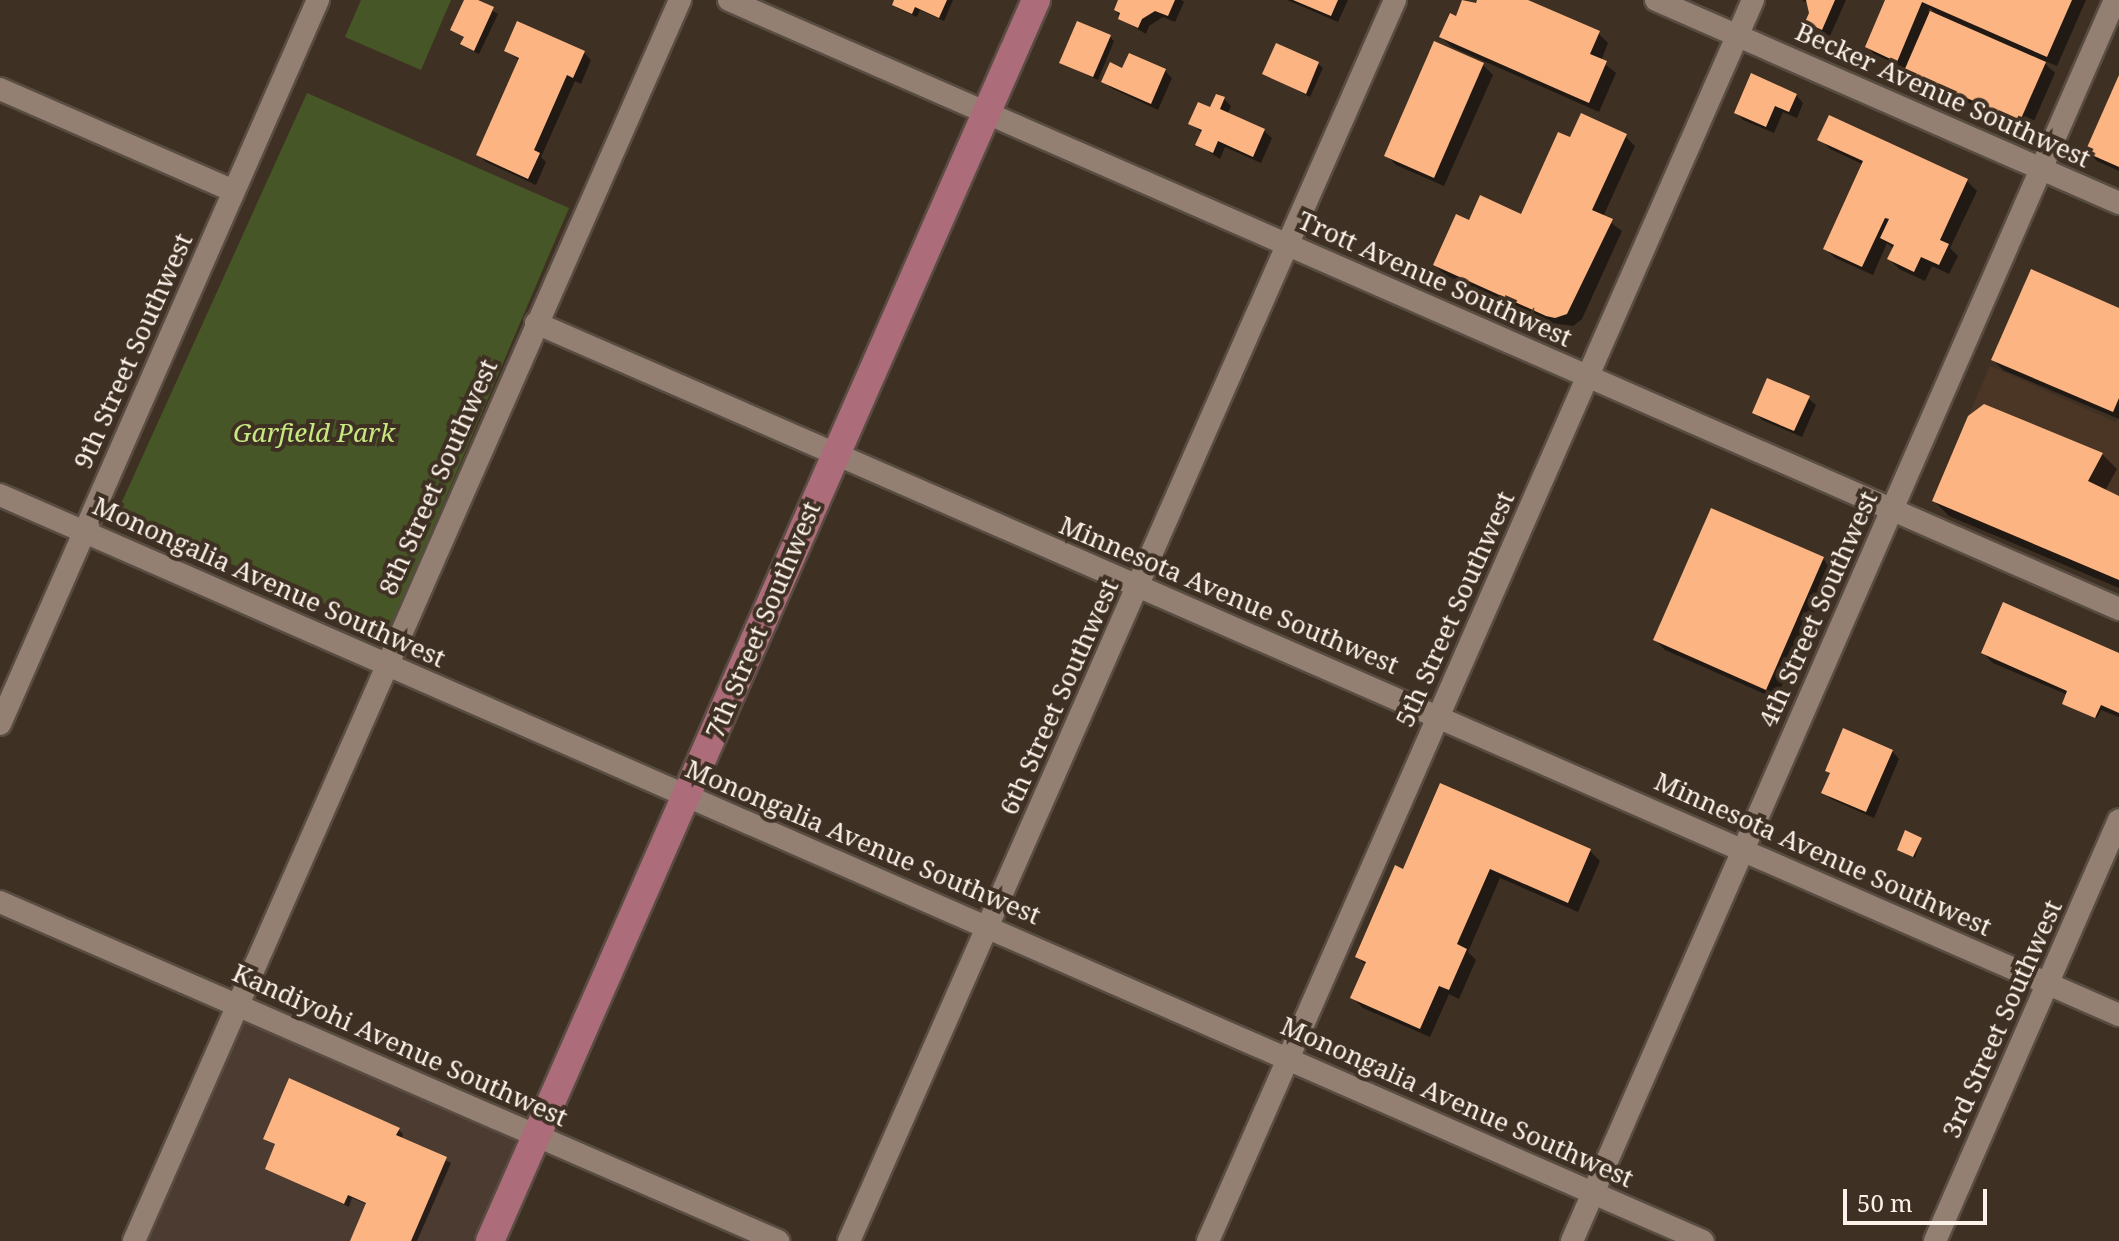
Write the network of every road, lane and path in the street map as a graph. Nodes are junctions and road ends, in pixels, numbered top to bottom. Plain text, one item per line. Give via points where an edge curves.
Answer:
1 (318, 0) edge
2 (680, 0) edge
3 (729, 0) edge
4 (1036, 0) edge
5 (1395, 0) edge
6 (1656, 0) edge
7 (1753, 0) edge
8 (2115, 0) edge
9 (1737, 36) junction
10 (0, 89) edge
11 (986, 114) junction
12 (2042, 169) junction
13 (233, 191) junction
14 (2119, 203) edge
15 (1287, 245) junction
16 (536, 323) junction
17 (1588, 377) junction
18 (834, 455) junction
19 (0, 495) edge
20 (1892, 509) junction
21 (85, 532) junction
22 (1139, 585) junction
23 (2119, 609) edge
24 (385, 664) junction
25 (1438, 716) junction
26 (0, 724) edge
27 (687, 796) junction
28 (2119, 820) edge
29 (1744, 850) junction
30 (0, 902) edge
31 (987, 927) junction
32 (2048, 984) junction
33 (239, 1004) junction
34 (2119, 1015) edge
35 (1289, 1058) junction
36 (537, 1135) junction
37 (1593, 1192) junction
38 (134, 1241) edge
39 (490, 1241) edge
40 (778, 1241) edge
41 (849, 1241) edge
42 (1208, 1241) edge
43 (1572, 1241) edge
44 (1703, 1241) edge
45 (1935, 1241) edge

1 - 13 street, 9th Street Southwest
2 - 16 street, 8th Street Southwest
3 - 11 street, Trott Avenue Southwest
4 - 11 main road, 7th Street Southwest
5 - 15 street, 6th Street Southwest
6 - 9 street, Becker Avenue Southwest
7 - 9 street, 5th Street Southwest
8 - 12 street, 4th Street Southwest
9 - 12 street, Becker Avenue Southwest
9 - 17 street, 5th Street Southwest
10 - 13 street
11 - 15 street, Trott Avenue Southwest
11 - 18 main road, 7th Street Southwest
12 - 14 street, Becker Avenue Southwest
12 - 20 street, 4th Street Southwest
13 - 21 street, 9th Street Southwest
15 - 17 street, Trott Avenue Southwest
15 - 22 street, 6th Street Southwest
16 - 18 street, Minnesota Avenue Southwest
16 - 24 street, 8th Street Southwest
17 - 20 street, Trott Avenue Southwest
17 - 25 street, 5th Street Southwest
18 - 22 street, Minnesota Avenue Southwest
18 - 27 main road, 7th Street Southwest
19 - 21 street, Monongalia Avenue Southwest
20 - 23 street, Trott Avenue Southwest
20 - 29 street, 4th Street Southwest
21 - 24 street, Monongalia Avenue Southwest
21 - 26 street, 9th Street Southwest
22 - 25 street, Minnesota Avenue Southwest
22 - 31 street, 6th Street Southwest
24 - 27 street, Monongalia Avenue Southwest
24 - 33 street, 8th Street Southwest
25 - 29 street, Minnesota Avenue Southwest
25 - 35 street, 5th Street Southwest
27 - 31 street, Monongalia Avenue Southwest
27 - 36 main road, 7th Street Southwest
28 - 32 street, 3rd Street Southwest
29 - 32 street, Minnesota Avenue Southwest
29 - 37 street, 4th Street Southwest
30 - 33 street, Kandiyohi Avenue Southwest
31 - 35 street, Monongalia Avenue Southwest
31 - 41 street, 6th Street Southwest
32 - 34 street, Minnesota Avenue Southwest
32 - 45 street, 3rd Street Southwest
33 - 36 street, Kandiyohi Avenue Southwest
33 - 38 street, 8th Street Southwest
35 - 37 street, Monongalia Avenue Southwest
35 - 42 street, 5th Street Southwest
36 - 39 main road, 7th Street Southwest
36 - 40 street, Kandiyohi Avenue Southwest
37 - 43 street, 4th Street Southwest
37 - 44 street, Monongalia Avenue Southwest

